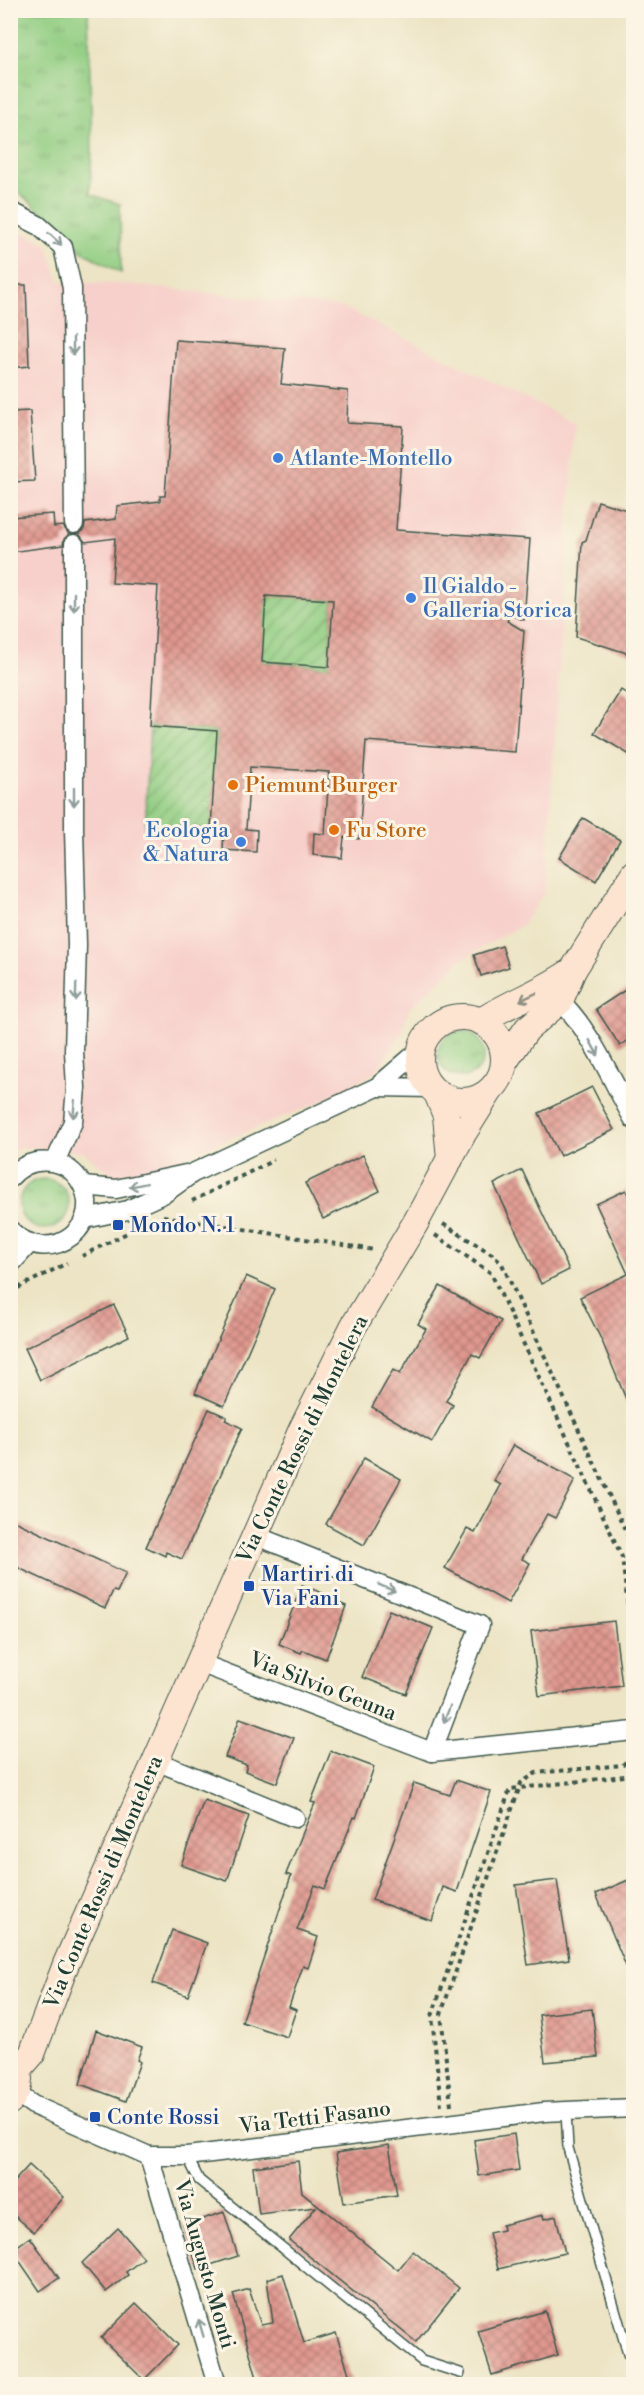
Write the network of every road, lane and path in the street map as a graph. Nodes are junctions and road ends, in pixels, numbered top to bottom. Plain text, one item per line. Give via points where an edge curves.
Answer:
1 (10, 211) edge
2 (74, 524) dead end
3 (74, 544) dead end
4 (633, 873) edge
5 (573, 970) junction
6 (560, 1001) junction
7 (481, 1021) junction
8 (421, 1050) junction
9 (505, 1061) junction
10 (377, 1087) junction
11 (434, 1091) junction
12 (489, 1092) junction
13 (633, 1120) edge
14 (279, 1158) dead end
15 (450, 1160) junction
16 (55, 1162) junction
17 (193, 1173) junction
18 (10, 1178) edge
19 (83, 1185) junction
20 (183, 1205) dead end
21 (173, 1210) dead end
22 (85, 1219) junction
23 (438, 1221) dead end
24 (10, 1230) edge
25 (428, 1230) dead end
26 (132, 1231) dead end
27 (29, 1244) junction
28 (395, 1254) junction
29 (81, 1256) dead end
30 (71, 1261) dead end
31 (10, 1265) edge
32 (10, 1292) edge
33 (254, 1535) junction
34 (633, 1549) edge
35 (633, 1658) edge
36 (197, 1662) junction
37 (633, 1731) edge
38 (432, 1752) junction
39 (633, 1752) edge
40 (156, 1761) junction
41 (633, 1775) edge
42 (520, 1788) junction
43 (295, 1818) dead end
44 (43, 2023) junction
45 (10, 2044) edge
46 (14, 2080) edge
47 (633, 2108) edge
48 (566, 2111) junction
49 (447, 2123) junction
50 (149, 2156) junction
51 (188, 2156) junction
52 (628, 2354) dead end
53 (460, 2373) dead end
54 (217, 2385) edge

1 -> 2 street via 38,225 63,247 72,288
3 -> 16 street via 76,1088 73,1122
4 - 5 street
5 - 6 street
5 -> 7 street
6 - 9 street via 527,1029
6 -> 13 street via 585,1032
7 - 8 street via 461,1017 441,1022 430,1031
7 - 9 street via 499,1038
8 - 10 street
8 - 11 street via 422,1070
9 - 12 street
10 - 11 street
10 - 17 street
11 - 12 street via 463,1101
11 - 15 street via 446,1116
12 - 15 street, Via Conte Rossi di Montelera
14 - 20 path
15 - 28 street, Via Conte Rossi di Montelera
16 - 18 street via 27,1164
16 - 19 street via 76,1175
17 -> 19 street via 116,1189
17 - 22 street via 165,1193 128,1210
19 - 22 street
21 - 28 path via 162,1216
22 - 27 street via 78,1231 56,1246
23 - 34 path via 502,1264
24 - 27 street
25 - 35 path via 491,1273 622,1557
26 - 29 path
27 - 31 street
28 - 33 street, Via Conte Rossi di Montelera via 332,1368
30 - 32 path
33 - 36 street, Via Conte Rossi di Montelera
33 -> 38 street via 480,1625
36 - 38 street, Via Silvio Geuna
36 - 40 street, Via Conte Rossi di Montelera
37 - 38 street, Via Silvio Geuna
39 - 42 path via 623,1765 536,1773
40 - 43 street
40 - 44 street, Via Conte Rossi di Montelera
41 - 42 path
42 - 49 path via 441,2014
42 - 49 path via 510,1789 432,2016
44 - 45 street, Via Conte Rossi di Montelera via 27,2037
44 - 46 street, Via Conte Rossi di Montelera via 32,2054
46 - 50 street, Via Tetti Fasano via 33,2105
47 - 48 street, Via Tetti Fasano
48 - 49 street, Via Tetti Fasano
48 - 52 lane via 568,2148
49 - 51 street, Via Tetti Fasano
50 - 51 street, Via Tetti Fasano
54 -> 50 street, Via Augusto Monti
51 - 53 lane via 200,2180 422,2361

